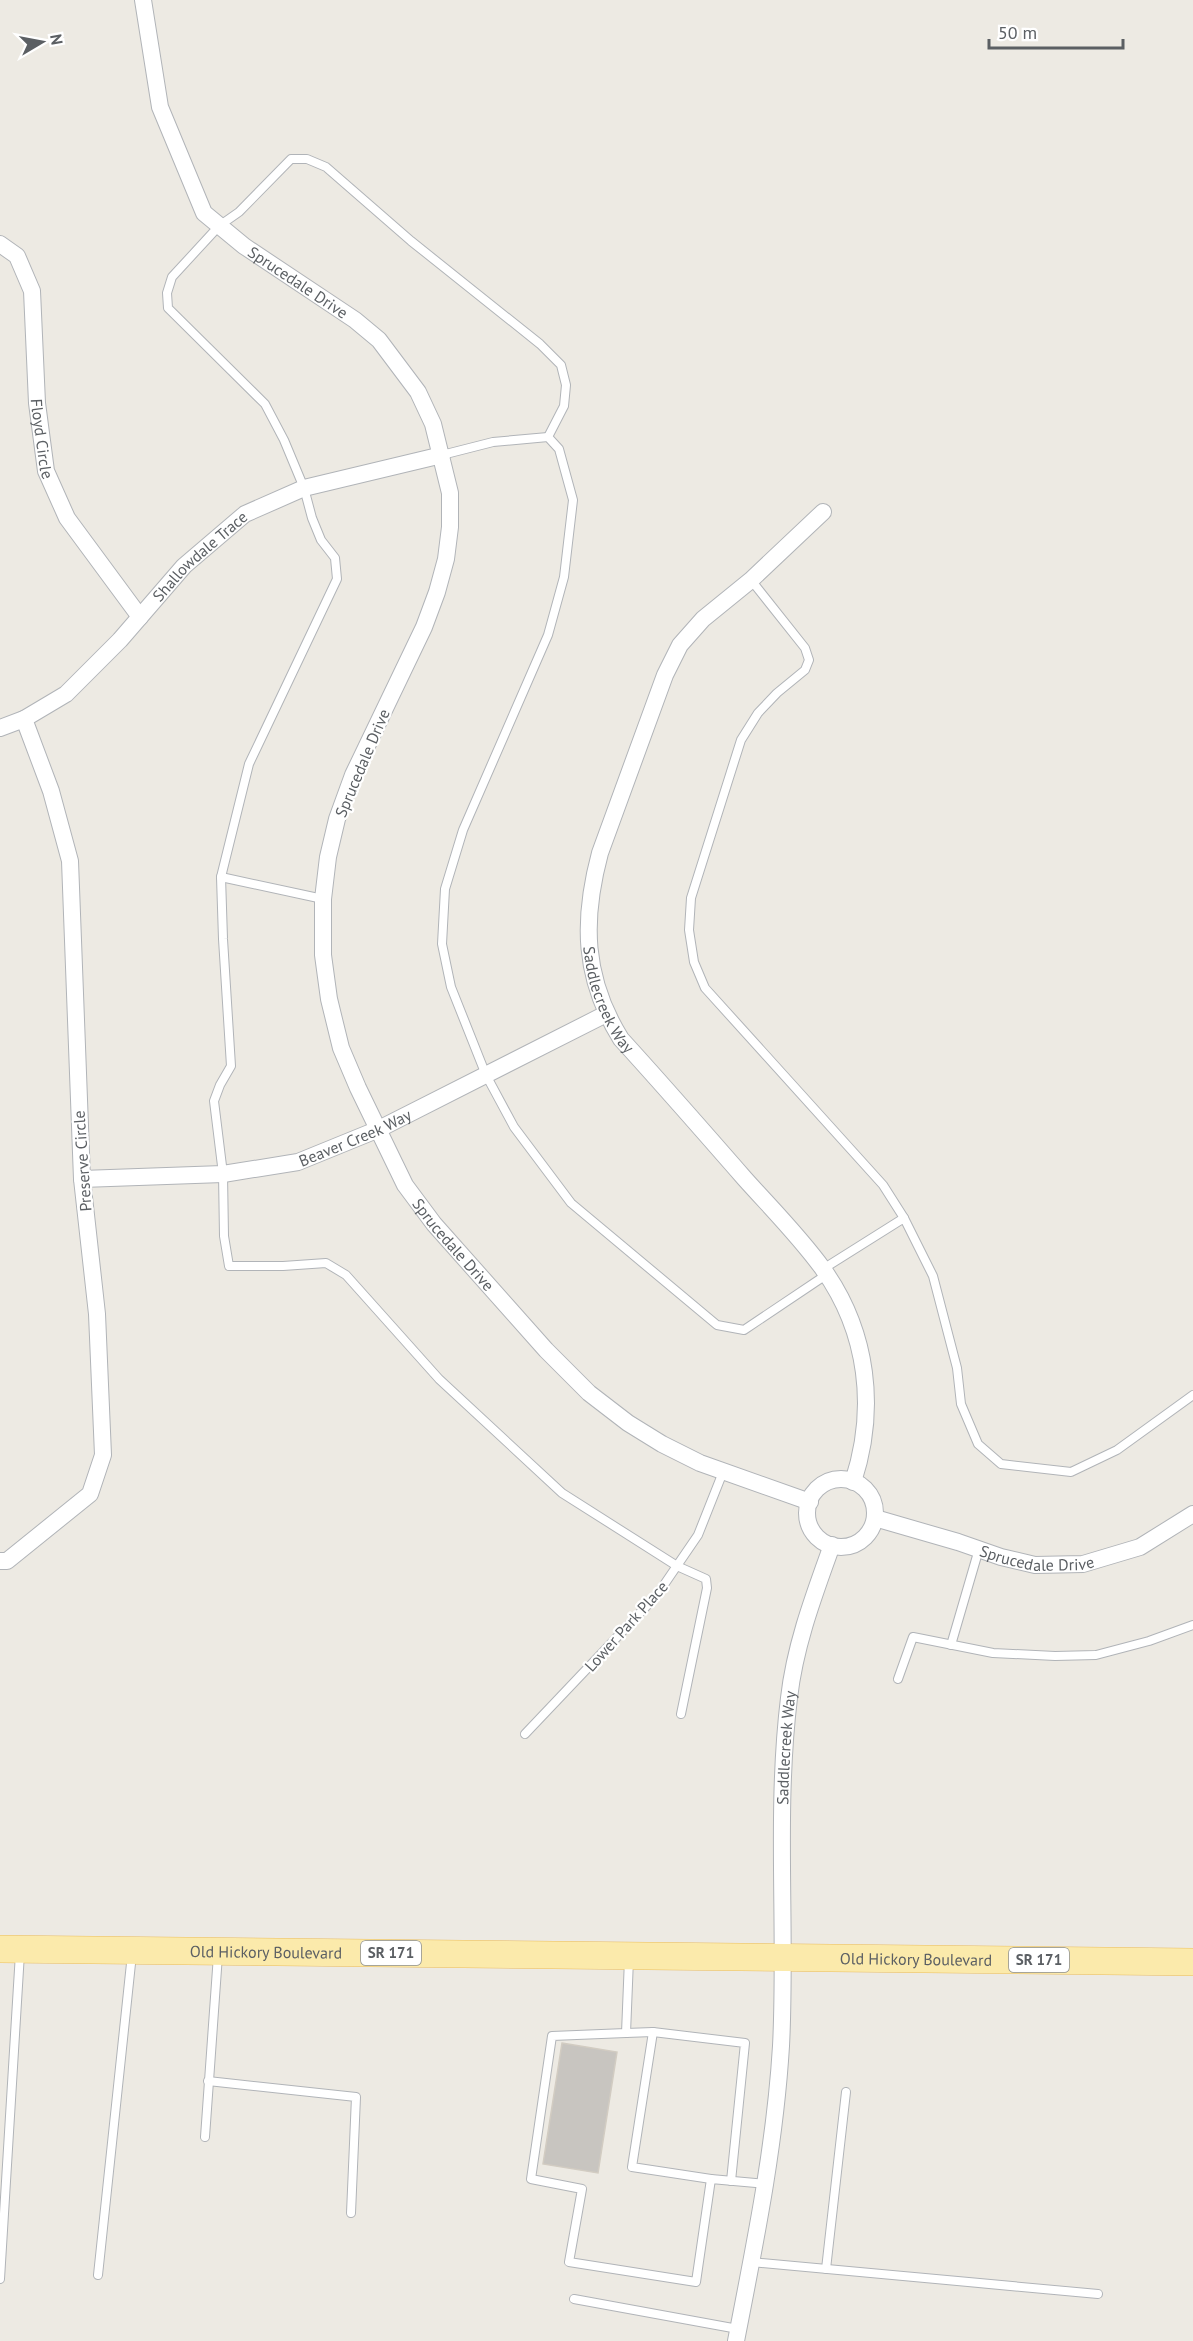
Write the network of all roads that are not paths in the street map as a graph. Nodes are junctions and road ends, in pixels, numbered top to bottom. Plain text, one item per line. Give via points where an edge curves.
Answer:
1 (143, 0) edge
2 (219, 226) junction
3 (0, 244) edge
4 (548, 437) junction
5 (442, 455) junction
6 (304, 488) junction
7 (823, 512) dead end
8 (751, 580) junction
9 (140, 617) junction
10 (24, 719) junction
11 (0, 728) edge
12 (221, 877) junction
13 (323, 899) junction
14 (606, 1014) junction
15 (486, 1075) junction
16 (379, 1130) junction
17 (223, 1174) junction
18 (82, 1179) junction
19 (904, 1218) junction
20 (825, 1272) junction
21 (1193, 1395) edge
22 (723, 1472) junction
23 (853, 1482) junction
24 (810, 1502) junction
25 (1193, 1514) edge
26 (875, 1518) junction
27 (832, 1545) junction
28 (979, 1549) junction
29 (0, 1561) edge
30 (677, 1566) junction
31 (1193, 1625) edge
32 (951, 1645) junction
33 (898, 1679) dead end
34 (681, 1714) dead end
35 (525, 1734) dead end
36 (10, 1949) edge
37 (132, 1950) junction
38 (219, 1951) junction
39 (629, 1956) junction
40 (783, 1958) junction
41 (1193, 1962) edge
42 (653, 2032) junction
43 (626, 2033) junction
44 (208, 2081) junction
45 (846, 2091) dead end
46 (206, 2137) dead end
47 (711, 2179) junction
48 (731, 2181) junction
49 (766, 2184) junction
50 (351, 2213) dead end
51 (751, 2262) junction
52 (826, 2269) junction
53 (98, 2275) dead end
54 (0, 2279) edge
55 (1098, 2294) dead end
56 (574, 2299) dead end
57 (737, 2335) edge

1 - 2 street, Sprucedale Drive via 160,107 204,213
2 - 4 lane via 239,212 291,159 307,159 326,167 561,365 566,385 564,406
2 - 5 street, Sprucedale Drive via 379,340 418,392
2 - 6 lane via 172,277 168,308 265,404
3 - 9 street, Floyd Circle via 16,256 33,291 36,403 46,471 67,518
4 - 5 lane via 493,442
4 - 15 lane via 560,449 573,500 564,577 548,636 463,830 445,890 442,944 451,987
5 - 6 street, Shallowdale Trace
5 - 13 street, Sprucedale Drive via 450,492 450,527 438,592 353,775 337,819
6 - 9 street, Shallowdale Trace via 245,514 184,566
6 - 12 lane via 321,540 335,558 337,579 249,764
7 - 8 street, Saddlecreek Way
8 - 14 street, Saddlecreek Way via 703,619 680,645 665,675 600,853 592,880 587,928 592,971
8 - 19 lane via 805,648 808,660 805,670 758,713 741,740 691,898 689,930 694,962 705,988 883,1185
9 - 10 street, Shallowdale Trace via 66,694
10 - 11 street, Shallowdale Trace
10 - 18 street, Preserve Circle via 51,791 70,861
12 - 13 lane
12 - 17 lane via 231,1066 214,1101
13 - 16 street, Sprucedale Drive via 323,955 329,999 341,1048
14 - 15 street, Beaver Creek Way
14 - 20 street, Saddlecreek Way via 621,1039
15 - 16 street, Beaver Creek Way
15 - 20 lane via 514,1127 570,1203 717,1325 744,1330
16 - 17 street, Beaver Creek Way via 298,1162
16 - 22 street, Sprucedale Drive via 405,1185 434,1224 553,1358 628,1423 662,1444
17 - 18 street, Beaver Creek Way
17 - 30 lane via 224,1236 229,1266 326,1263 346,1275 440,1379 562,1493
18 - 29 street, Preserve Circle via 97,1314 103,1455 90,1494 7,1561
19 - 20 lane
19 - 21 lane via 933,1276 957,1368 961,1404 978,1444 1001,1464 1071,1472 1117,1450
20 - 23 street, Saddlecreek Way via 859,1341 867,1385 866,1423
22 - 24 street, Sprucedale Drive
22 - 30 lane, Lower Park Place via 698,1535
23 - 24 street via 842,1479 825,1484
23 - 26 street via 872,1499
24 - 27 street via 811,1528
25 - 28 street, Sprucedale Drive via 1140,1547 1083,1564 1035,1565
26 - 27 street via 862,1540 844,1547
26 - 28 street, Sprucedale Drive
27 - 40 street, Saddlecreek Way via 809,1608 789,1696 783,1760
28 - 32 lane
30 - 34 lane via 706,1579 707,1588
30 - 35 lane, Lower Park Place via 657,1595
31 - 32 lane via 1096,1655 993,1653
32 - 33 lane via 913,1637
36 - 37 main road, Old Hickory Boulevard / SR 171
36 - 54 lane
37 - 38 main road, Old Hickory Boulevard / SR 171
37 - 53 lane
38 - 39 main road, Old Hickory Boulevard / SR 171
38 - 44 lane
39 - 40 main road, Old Hickory Boulevard / SR 171
39 - 43 lane
40 - 41 main road, Old Hickory Boulevard / SR 171
40 - 49 street via 781,2046
42 - 43 lane
42 - 47 lane via 632,2167
42 - 48 lane via 745,2043
43 - 47 lane via 552,2036 531,2179 582,2189 569,2262 696,2282
44 - 46 lane
44 - 50 lane via 356,2097
45 - 52 lane
47 - 48 lane
48 - 49 lane
49 - 51 street
51 - 52 lane
51 - 57 street
52 - 55 lane
56 - 57 lane

